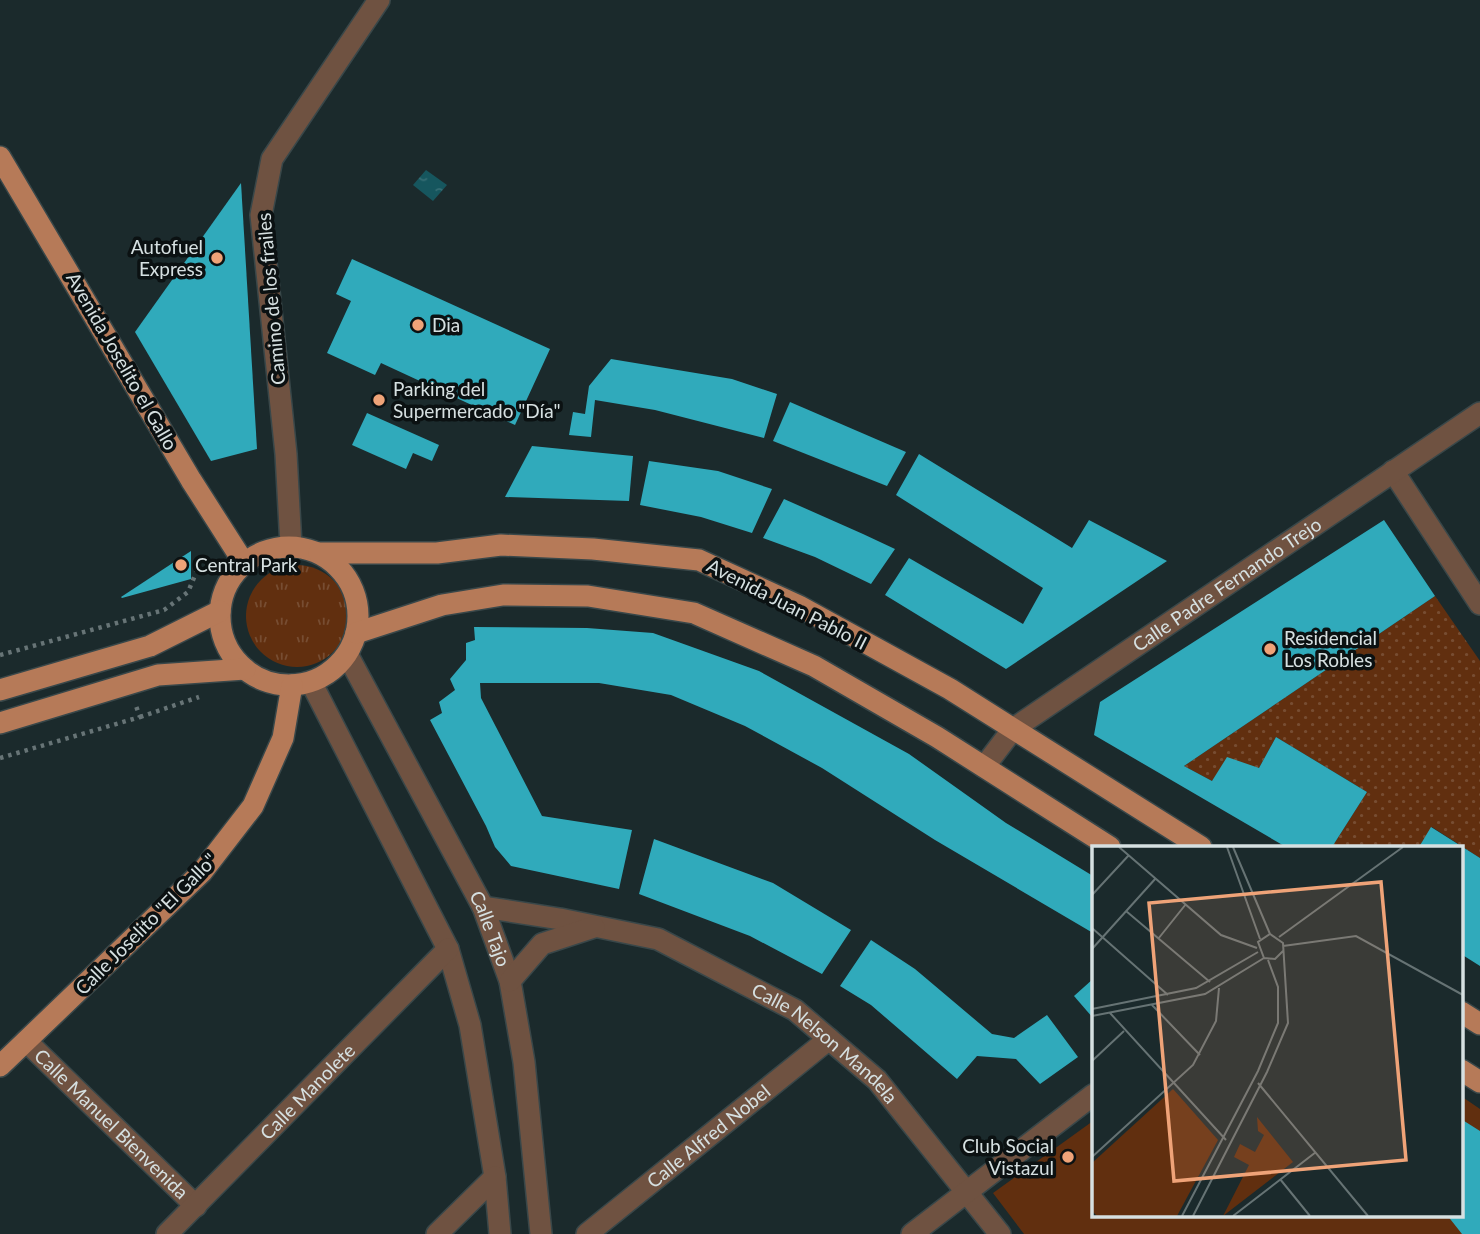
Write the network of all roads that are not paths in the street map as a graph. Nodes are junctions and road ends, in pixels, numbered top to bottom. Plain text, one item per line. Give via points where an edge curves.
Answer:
1 (379, 0) edge
2 (0, 157) edge
3 (1480, 413) edge
4 (1393, 471) junction
5 (292, 546) junction
6 (319, 553) junction
7 (244, 563) junction
8 (1480, 604) edge
9 (220, 611) junction
10 (356, 633) junction
11 (347, 654) junction
12 (245, 669) junction
13 (302, 683) junction
14 (0, 690) edge
15 (0, 723) edge
16 (1013, 729) junction
17 (984, 767) junction
18 (1108, 846) edge
19 (1198, 846) edge
20 (483, 907) junction
21 (596, 926) junction
22 (448, 949) junction
23 (510, 981) junction
24 (1462, 1013) edge
25 (1480, 1024) edge
26 (829, 1039) junction
27 (26, 1041) junction
28 (0, 1066) edge
29 (1462, 1071) edge
30 (1480, 1082) edge
31 (1092, 1096) edge
32 (495, 1177) junction
33 (968, 1191) junction
34 (196, 1206) junction
35 (167, 1234) edge
36 (437, 1234) edge
37 (500, 1234) edge
38 (541, 1234) edge
39 (587, 1234) edge
40 (912, 1234) edge
41 (1000, 1234) edge

1 - 5 street, Camino de los frailes via 272,159 261,215
2 - 7 main road, Avenida Joselito el Gallo
3 - 4 street, Calle Padre Fernando Trejo
4 - 8 street
4 - 16 street, Calle Padre Fernando Trejo
5 - 6 main road
5 - 7 main road via 259,553
6 - 10 main road via 348,578 359,614
6 - 16 main road, Avenida Juan Pablo II via 437,553 501,545 699,560 799,606
7 - 9 main road via 232,577
9 - 12 main road via 230,653
9 - 14 main road via 150,646
10 - 11 main road
10 - 17 main road via 442,605 503,595 588,596 694,613 814,666
11 - 13 main road via 331,671
11 - 20 street, Calle Tajo
12 - 13 main road via 275,684
12 - 15 main road via 158,675
13 - 22 street
13 - 27 main road, Calle Joselito "El Gallo" via 253,806 202,872
16 - 17 street, Calle Padre Fernando Trejo
16 - 19 main road, Avenida Juan Pablo II
17 - 18 main road
20 - 21 street, Calle Nelson Mandela
20 - 23 street, Calle Tajo
21 - 23 street via 542,944
21 - 26 street, Calle Nelson Mandela via 657,939 795,1010
22 - 32 street via 470,1024
22 - 34 street, Calle Manolete
23 - 38 street, Calle Tajo via 524,1062
24 - 25 main road
26 - 33 street, Calle Nelson Mandela via 877,1080
26 - 39 street, Calle Alfred Nobel
27 - 28 main road, Calle Joselito "El Gallo"
27 - 34 street, Calle Manuel Bienvenida
29 - 30 main road
31 - 33 street
32 - 36 street
32 - 37 street
33 - 40 street
33 - 41 street, Calle Nelson Mandela
34 - 35 street, Calle Manolete

